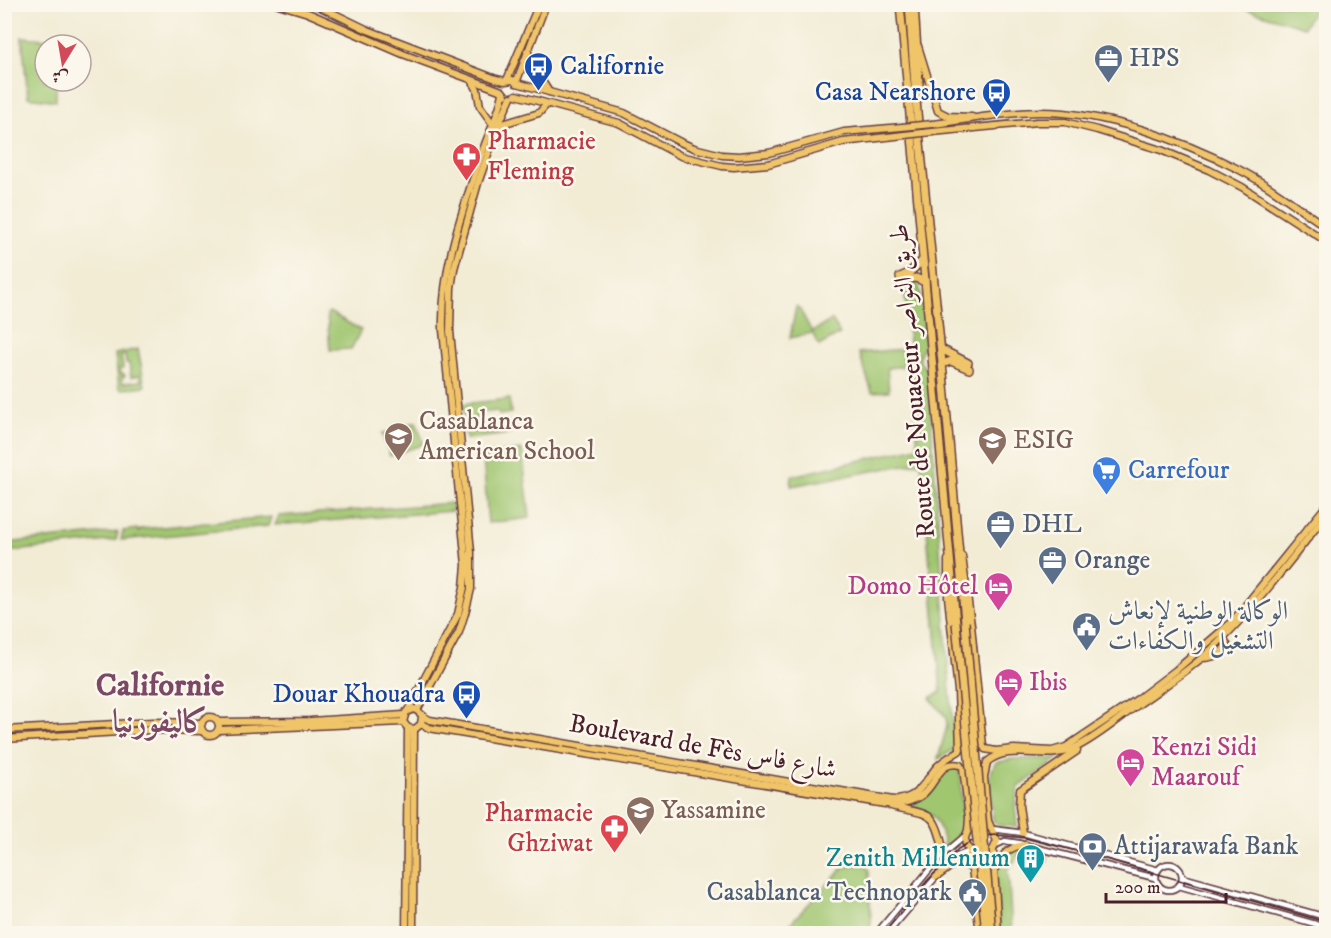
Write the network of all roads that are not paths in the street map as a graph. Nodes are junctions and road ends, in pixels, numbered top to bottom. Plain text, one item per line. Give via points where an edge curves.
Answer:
1 (278, 4) edge
2 (314, 4) edge
3 (539, 4) edge
4 (546, 4) edge
5 (900, 4) edge
6 (909, 4) edge
7 (914, 4) edge
8 (918, 46) junction
9 (527, 51) junction
10 (472, 80) junction
11 (506, 81) junction
12 (517, 83) junction
13 (502, 92) junction
14 (550, 93) junction
15 (513, 96) junction
16 (547, 104) junction
17 (918, 112) junction
18 (976, 118) junction
19 (495, 124) junction
20 (1326, 227) edge
21 (1326, 241) edge
22 (922, 261) junction
23 (925, 282) junction
24 (941, 349) junction
25 (942, 364) junction
26 (1326, 506) edge
27 (1326, 514) edge
28 (958, 545) junction
29 (949, 548) junction
30 (417, 710) junction
31 (422, 717) junction
32 (407, 721) junction
33 (218, 722) junction
34 (202, 723) junction
35 (421, 724) junction
36 (4, 730) edge
37 (219, 730) junction
38 (202, 731) junction
39 (4, 739) edge
40 (1085, 743) junction
41 (984, 747) junction
42 (960, 750) junction
43 (986, 764) junction
44 (961, 766) junction
45 (885, 804) junction
46 (991, 828) junction
47 (967, 832) junction
48 (1023, 833) junction
49 (1026, 845) junction
50 (994, 847) junction
51 (970, 852) junction
52 (944, 853) junction
53 (1158, 870) junction
54 (974, 871) junction
55 (994, 873) junction
56 (936, 877) junction
57 (1155, 878) junction
58 (1182, 878) junction
59 (1179, 886) junction
60 (1326, 917) edge
61 (1326, 927) edge
62 (406, 933) edge
63 (413, 933) edge
64 (876, 933) edge
65 (887, 933) edge
66 (980, 933) edge
67 (986, 933) edge
68 (992, 933) edge
69 (998, 933) edge

1 - 10 main road
2 - 11 main road via 368,30
3 - 11 main road
4 - 9 main road
5 - 22 highway, Route de Nouaceur طريق النواصر
6 - 17 highway, Route de Nouaceur طريق النواصر
7 - 8 highway
8 - 17 highway
8 - 18 main road via 938,111 948,116
9 - 12 main road
9 - 14 main road
10 - 13 main road
10 - 19 main road via 480,106
11 - 12 main road
11 - 13 main road
12 - 14 main road
12 - 15 main road via 519,89
13 - 15 main road
13 - 19 main road
14 - 18 main road, bridge via 631,116 694,148 722,155 769,153 844,132
15 - 16 main road
15 - 19 main road
16 - 19 main road via 539,113
16 - 21 main road, bridge via 628,126 689,158 734,167 768,164 843,142 1037,122 1065,123 1161,150 1209,170
17 - 24 highway, Route de Nouaceur طريق النواصر
18 - 20 main road via 1062,113 1156,135 1239,170
19 - 30 main road via 451,288 450,331 471,552 471,589 459,632
19 - 32 main road via 448,263 443,297 466,565 464,587 461,606
22 - 23 highway, Route de Nouaceur طريق النواصر
22 - 23 highway via 901,278
23 - 29 highway, Route de Nouaceur طريق النواصر
24 - 25 highway, Route de Nouaceur طريق النواصر
24 - 25 highway via 968,366 951,361
25 - 28 highway, Route de Nouaceur طريق النواصر
26 - 41 main road via 1232,622 1104,723 1059,749 996,751
27 - 40 main road via 1224,638 1227,644 1222,651 1201,658
28 - 41 main road via 967,591
28 - 68 highway, Route de Nouaceur طريق النواصر, bridge
29 - 42 main road via 948,597
29 - 67 highway, Route de Nouaceur طريق النواصر, bridge
30 - 31 main road
30 - 32 main road
31 - 35 main road
31 - 42 main road, Boulevard de Fès شارع فاس via 893,800 917,793 939,765
32 - 33 main road
32 - 35 main road
32 - 37 main road
32 - 62 main road
32 - 63 main road
33 - 34 main road via 207,718
33 - 37 main road
34 - 36 main road
34 - 38 main road
35 - 45 main road, Boulevard de Fès شارع فاس
37 - 38 main road via 211,735
38 - 39 main road via 152,730
40 - 43 main road via 1060,754 1008,753
40 - 48 main road via 1020,790
41 - 42 main road via 971,742
41 - 43 main road via 988,755
42 - 44 main road
43 - 44 main road via 976,772
43 - 46 main road via 984,777
44 - 45 main road, Boulevard de Fès شارع فاس via 944,766 915,799
44 - 47 main road
45 - 52 main road via 932,818
46 - 47 main road via 979,824
46 - 48 street
46 - 50 main road via 996,836
47 - 51 main road via 965,844
47 - 52 street
48 - 53 street
49 - 50 street via 1005,841
49 - 55 main road via 1005,852
49 - 57 street
50 - 51 main road via 985,855
50 - 55 main road
51 - 54 main road
51 - 56 street via 957,856
52 - 64 street
53 - 57 street
53 - 58 street via 1172,864
54 - 56 main road via 956,863
54 - 66 main road
55 - 69 main road
56 - 65 street
57 - 59 street via 1164,890
58 - 59 street
58 - 60 street
59 - 61 street

